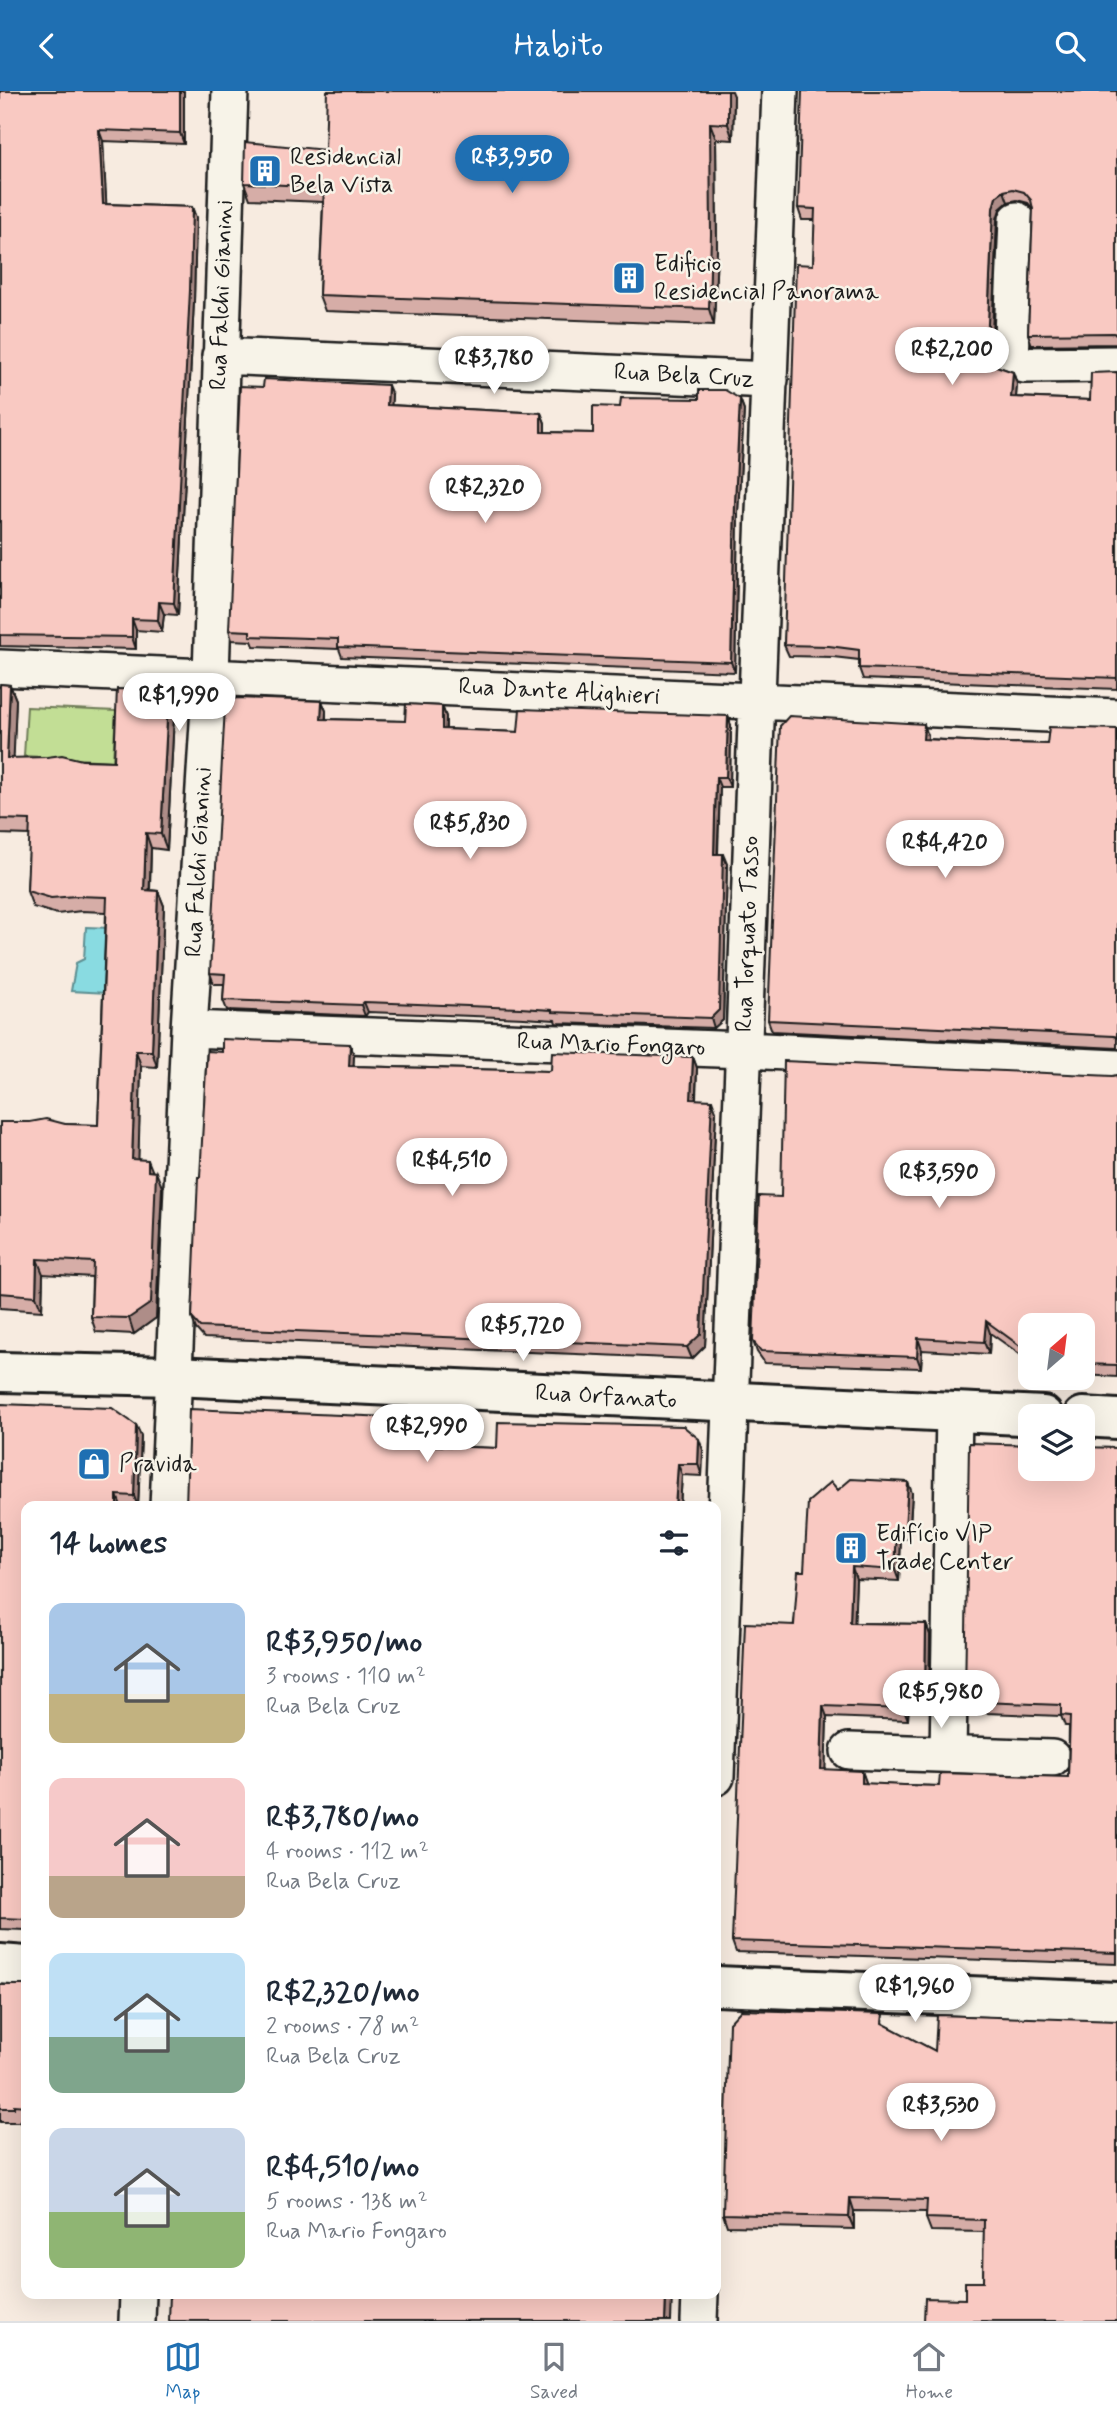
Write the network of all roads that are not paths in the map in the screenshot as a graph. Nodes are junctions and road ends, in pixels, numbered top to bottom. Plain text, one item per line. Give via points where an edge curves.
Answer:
1 (230, 91) edge
2 (780, 91) edge
3 (1017, 220) dead end
4 (220, 356) junction
5 (1117, 364) edge
6 (770, 380) junction
7 (0, 668) edge
8 (211, 675) junction
9 (758, 701) junction
10 (1117, 717) edge
11 (189, 1029) junction
12 (744, 1050) junction
13 (1117, 1068) edge
14 (0, 1372) edge
15 (174, 1376) junction
16 (728, 1402) junction
17 (954, 1412) junction
18 (1018, 1415) edge
19 (1095, 1418) edge
20 (1117, 1419) edge
21 (168, 1501) edge
22 (721, 1621) edge
23 (849, 1751) dead end
24 (948, 1753) junction
25 (1052, 1758) dead end
26 (0, 1964) edge
27 (21, 1966) edge
28 (721, 1986) edge
29 (1117, 2002) edge
30 (138, 2299) edge
31 (700, 2299) edge
32 (137, 2321) edge
33 (699, 2321) edge

1 - 4 street, Rua Falchi Gianini
2 - 6 street, Rua Torquato Tasso
3 - 5 street via 1013,362
4 - 6 street, Rua Bela Cruz
4 - 8 street, Rua Falchi Gianini
6 - 9 street, Rua Torquato Tasso
7 - 8 street, Rua Dante Alighieri
8 - 9 street, Rua Dante Alighieri
8 - 11 street, Rua Falchi Gianini
9 - 10 street, Rua Dante Alighieri
9 - 12 street, Rua Torquato Tasso
11 - 12 street, Rua Mario Fongaro
11 - 15 street, Rua Falchi Gianini
12 - 13 street, Rua Mario Fongaro
12 - 16 street, Rua Torquato Tasso
14 - 15 main road, Rua Orfanato
15 - 16 main road, Rua Orfanato
15 - 21 street, Rua Falchi Gianini
16 - 17 main road, Rua Orfanato
16 - 22 street, Rua Torquato Tasso
17 - 18 main road, Rua Orfanato
17 - 24 street
19 - 20 main road
23 - 24 street
24 - 25 street
26 - 27 main road
28 - 29 main road
30 - 32 street
31 - 33 street

